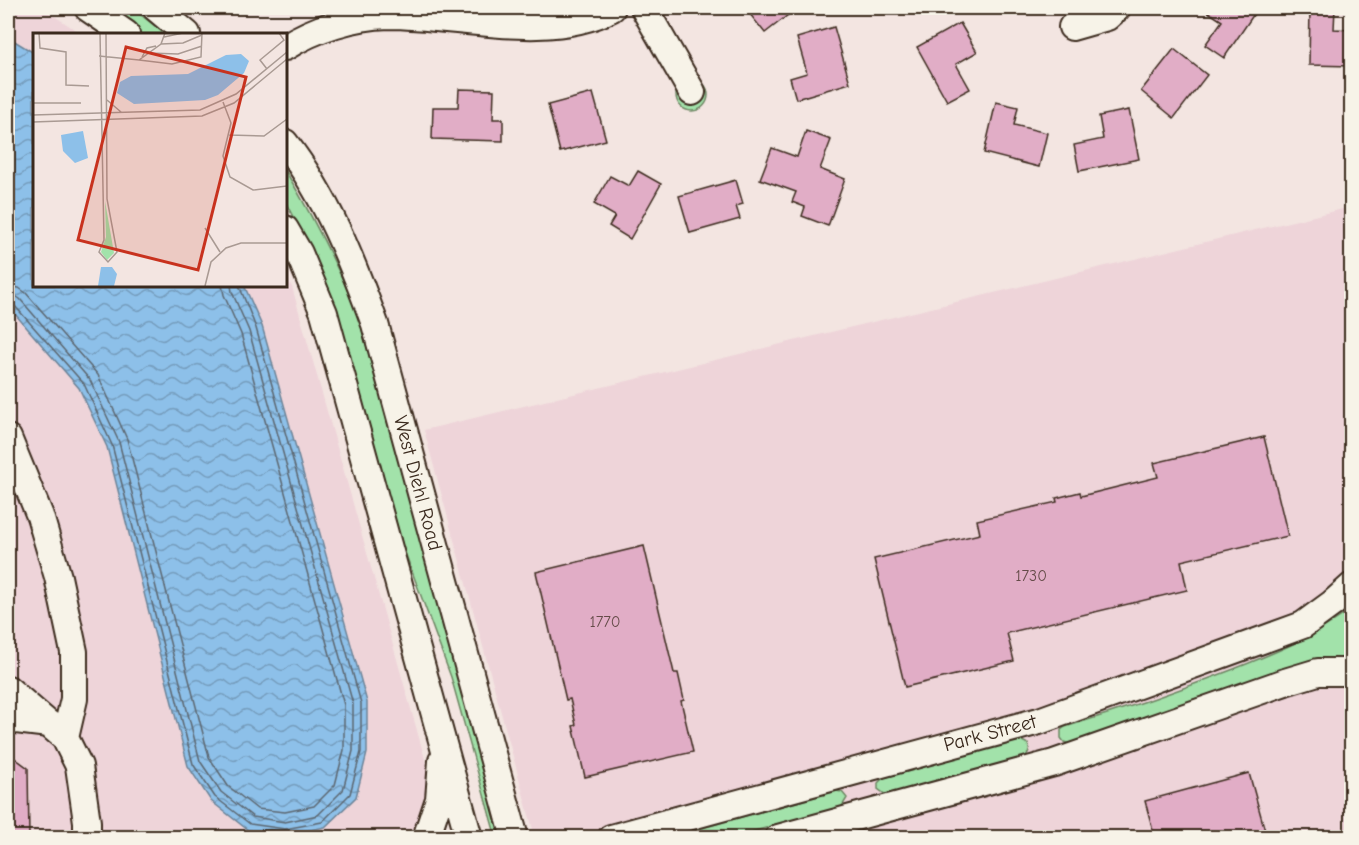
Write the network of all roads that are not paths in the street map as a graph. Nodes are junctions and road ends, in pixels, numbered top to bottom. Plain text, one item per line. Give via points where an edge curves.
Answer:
1 (88, 8) edge
2 (156, 8) edge
3 (612, 8) edge
4 (644, 8) edge
5 (1117, 8) edge
6 (414, 12) edge
7 (1072, 27) dead end
8 (125, 33) edge
9 (186, 33) edge
10 (286, 46) edge
11 (692, 92) dead end
12 (286, 145) edge
13 (286, 231) edge
14 (8, 438) edge
15 (1352, 586) edge
16 (1352, 672) edge
17 (8, 685) edge
18 (8, 719) edge
19 (57, 731) junction
20 (444, 745) junction
21 (87, 837) edge
22 (426, 837) edge
23 (469, 837) edge
24 (515, 837) edge
25 (611, 837) edge
26 (778, 837) edge

1 - 8 street
2 - 9 street
3 - 6 street via 541,25
4 - 11 street
5 - 7 street via 1107,17
6 - 10 street via 344,22
12 - 24 street, West Diehl Road via 337,229 375,324
13 - 20 street via 324,313
14 - 19 street via 40,516 74,652 74,699
15 - 25 street, Park Street via 1303,625 1039,721
16 - 26 street via 1318,672 1054,763
17 - 19 street
18 - 19 street
19 - 21 street via 79,766
20 - 22 street via 439,799
20 - 23 street

